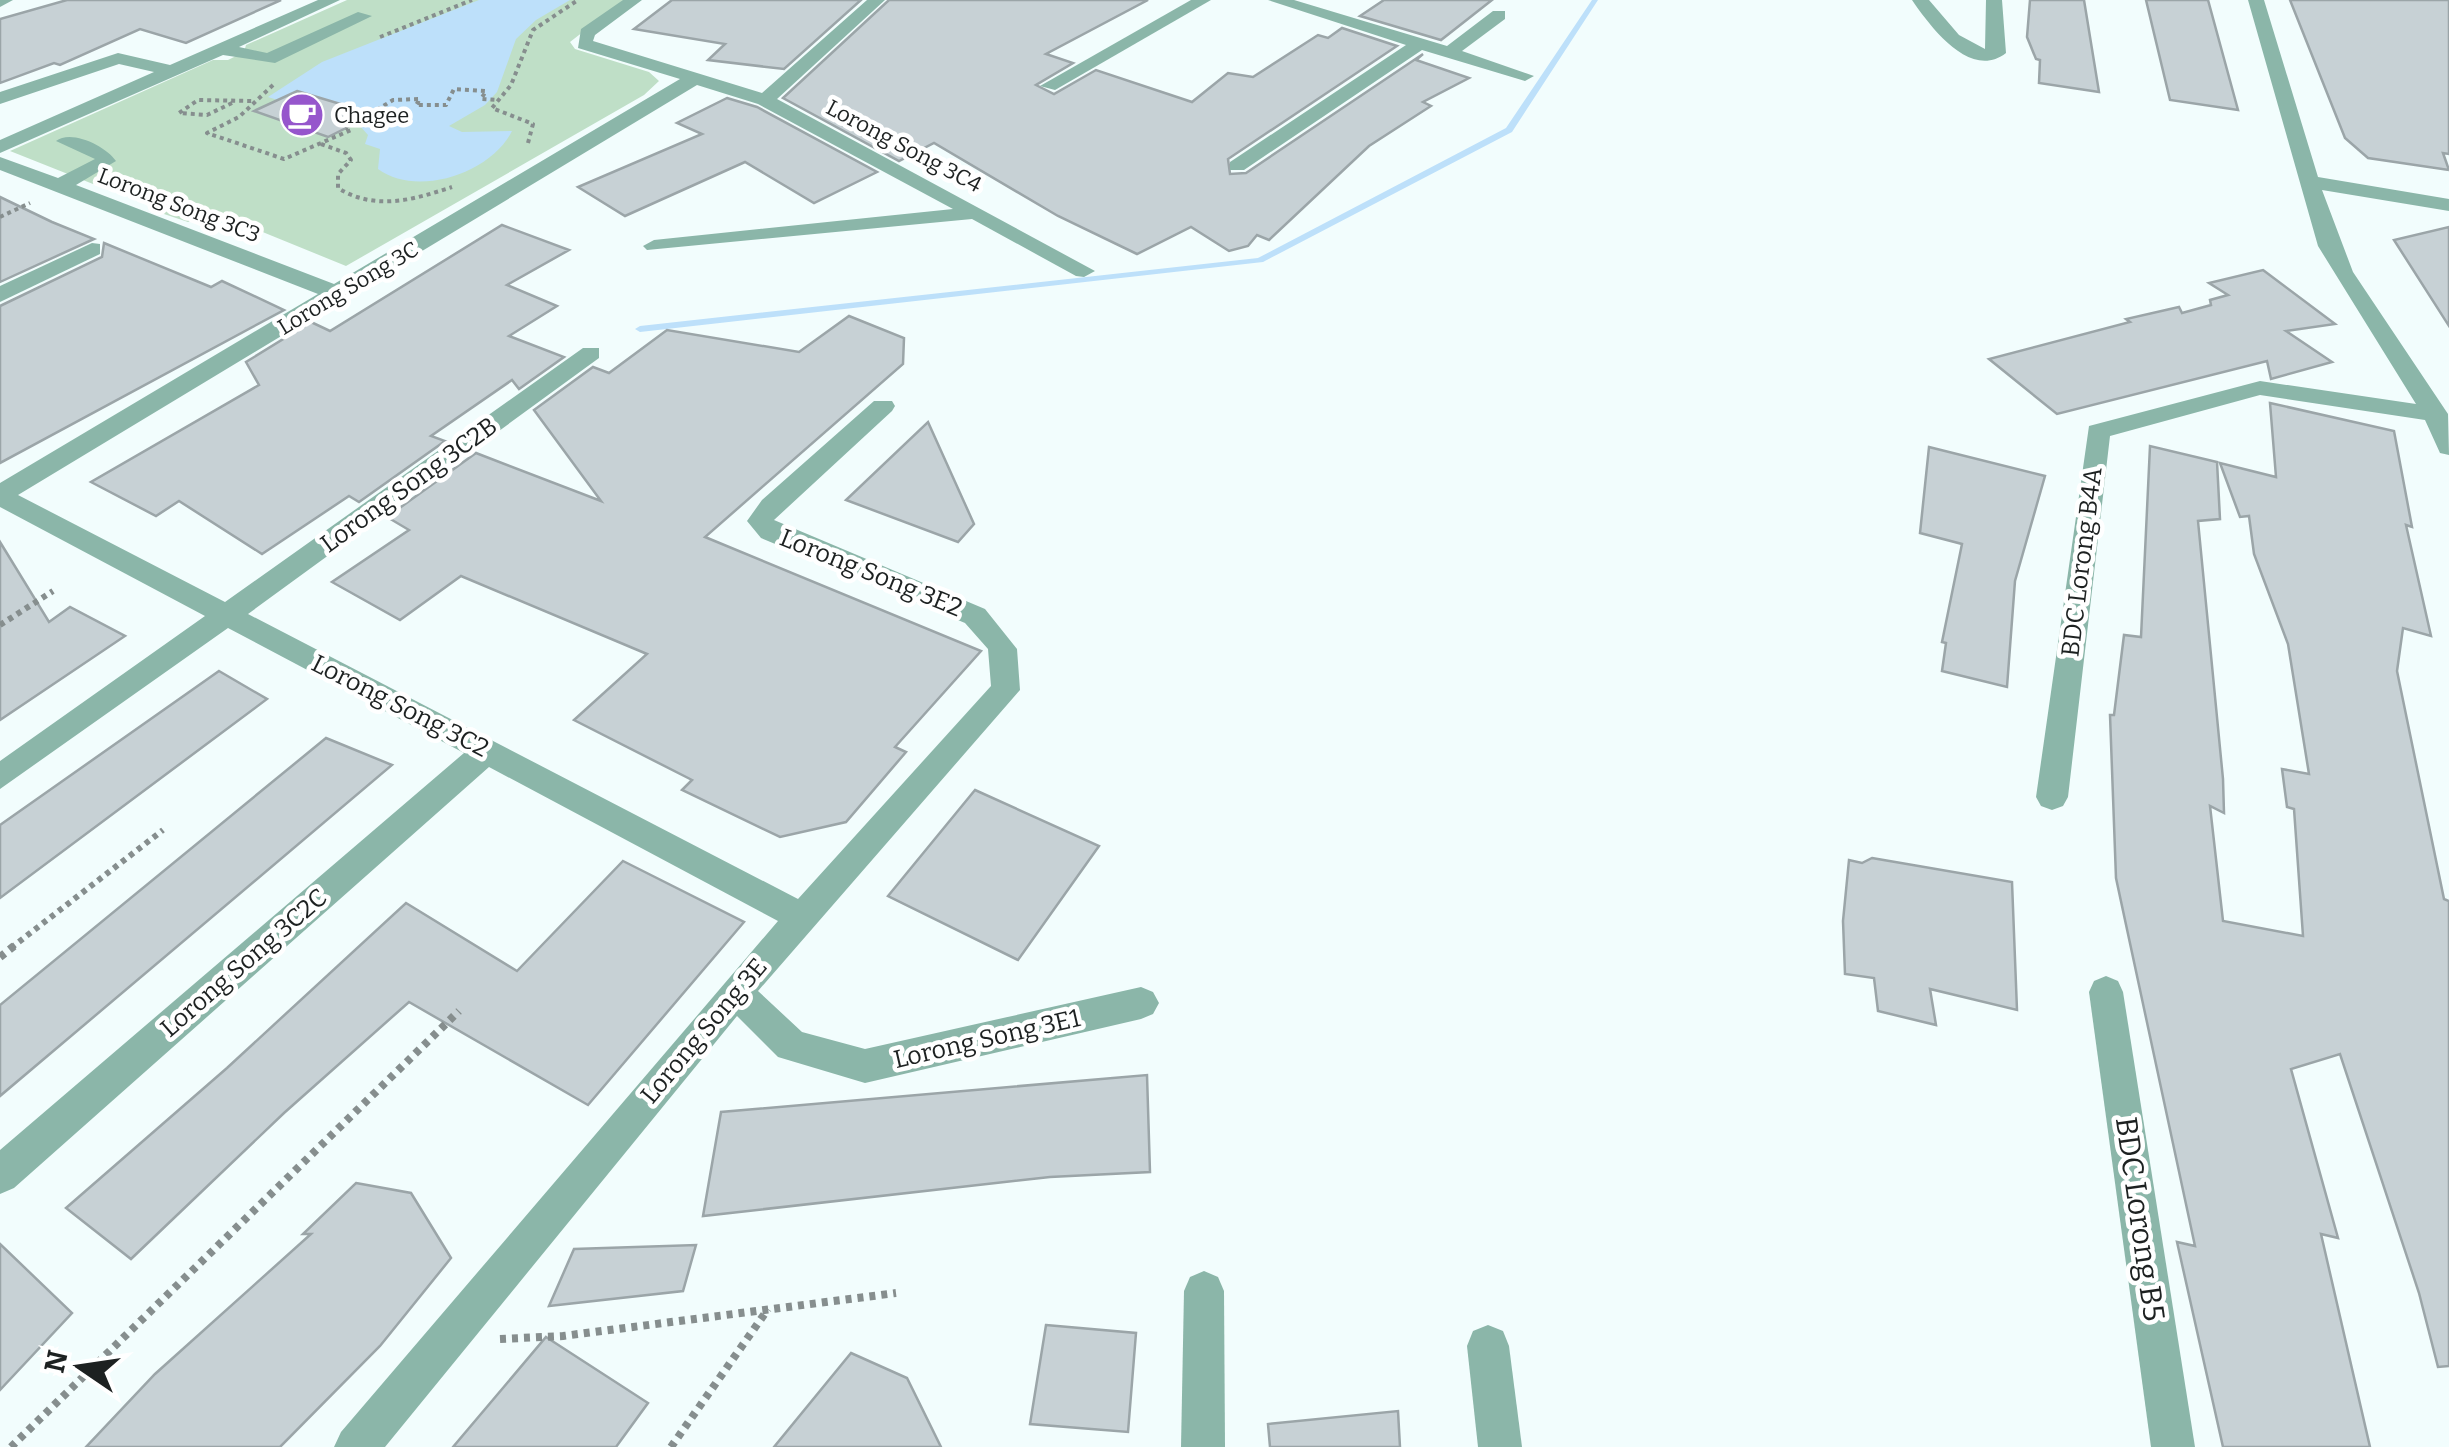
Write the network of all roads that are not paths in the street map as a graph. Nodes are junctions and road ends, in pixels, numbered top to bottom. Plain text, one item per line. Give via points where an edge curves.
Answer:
1 (332, 0) edge
2 (634, 0) edge
3 (877, 0) edge
4 (1203, 0) edge
5 (1276, 0) edge
6 (1920, 0) edge
7 (1994, 0) edge
8 (2256, 0) edge
9 (1304, 4) edge
10 (1500, 15) dead end
11 (364, 16) dead end
12 (1419, 44) junction
13 (222, 48) junction
14 (1449, 53) junction
15 (171, 71) junction
16 (1525, 76) dead end
17 (695, 78) junction
18 (1049, 86) dead end
19 (0, 98) edge
20 (765, 100) junction
21 (66, 142) dead end
22 (0, 147) edge
23 (0, 163) edge
24 (1237, 166) dead end
25 (2313, 182) junction
26 (58, 186) junction
27 (2449, 205) edge
28 (975, 212) junction
29 (654, 246) dead end
30 (92, 249) dead end
31 (1084, 272) dead end
32 (340, 294) junction
33 (0, 296) edge
34 (590, 353) dead end
35 (883, 406) dead end
36 (2436, 414) junction
37 (2449, 447) edge
38 (0, 495) edge
39 (975, 616) joint
40 (228, 617) junction
41 (488, 752) junction
42 (0, 777) edge
43 (2052, 796) dead end
44 (800, 916) junction
45 (735, 992) junction
46 (2106, 992) dead end
47 (1141, 1003) dead end
48 (0, 1175) edge
49 (1204, 1291) dead end
50 (1488, 1346) dead end
51 (356, 1447) edge
52 (1202, 1447) edge
53 (1500, 1447) edge
54 (2173, 1447) edge

1 - 13 street
2 - 17 street, Lorong Song 3C4 via 587,33 584,44
3 - 20 street
4 - 18 street
5 - 9 street
6 - 7 street via 1961,46 1982,54 1998,53
8 - 25 street
9 - 12 street
10 - 14 street
11 - 13 street via 269,59
12 - 14 street
12 - 24 street
13 - 15 street
14 - 16 street
15 - 19 street via 118,58
15 - 22 street
17 - 20 street, Lorong Song 3C4
17 - 32 street, Lorong Song 3C
20 - 28 street, Lorong Song 3C4
21 - 26 street via 106,160
23 - 26 street, Lorong Song 3C3
25 - 27 street
25 - 36 street via 2345,282
26 - 32 street, Lorong Song 3C3
28 - 29 street
28 - 31 street, Lorong Song 3C4
30 - 33 street
32 - 38 street, Lorong Song 3C
34 - 40 street, Lorong Song 3C2B
35 - 39 street, Lorong Song 3E2 via 760,521 770,532
36 - 37 street
36 - 43 street, BDC Lorong B4A via 2260,388 2098,431
38 - 40 street, Lorong Song 3C2
39 - 44 street, Lorong Song 3E via 1001,639 1010,664 1005,690
40 - 41 street, Lorong Song 3C2
40 - 42 street, Lorong Song 3C2B
41 - 44 street, Lorong Song 3C2
41 - 48 street, Lorong Song 3C2C
44 - 45 street, Lorong Song 3E
45 - 47 street, Lorong Song 3E1 via 791,1045 865,1066
45 - 51 street, Lorong Song 3E
46 - 54 street, BDC Lorong B5
49 - 52 street
50 - 53 street

